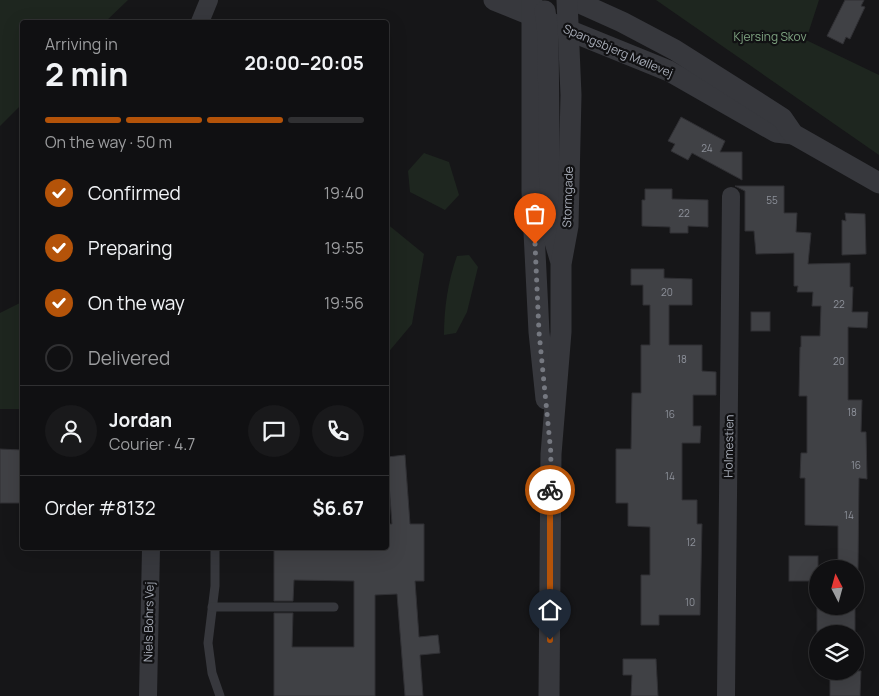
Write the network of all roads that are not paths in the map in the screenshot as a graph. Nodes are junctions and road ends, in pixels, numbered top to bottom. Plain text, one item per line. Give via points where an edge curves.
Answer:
1 (209, 0) edge
2 (494, 0) edge
3 (553, 0) edge
4 (567, 0) edge
5 (572, 0) edge
6 (538, 9) edge
7 (201, 20) edge
8 (568, 30) junction
9 (793, 134) junction
10 (879, 183) edge
11 (731, 196) dead end
12 (561, 264) junction
13 (551, 454) junction
14 (151, 550) edge
15 (215, 550) edge
16 (334, 606) dead end
17 (212, 607) junction
18 (148, 696) edge
19 (220, 696) edge
20 (549, 696) edge
21 (726, 696) edge

1 - 7 street
2 - 6 street, Spangsbjerg Møllevej
3 - 8 street
4 - 8 street, Stormgade
5 - 9 street, Spangsbjerg Møllevej via 675,50 782,118
6 - 8 street, Spangsbjerg Møllevej
6 - 12 street via 550,225
6 - 13 street, Stormgade via 532,192 539,332
8 - 9 street, Spangsbjerg Møllevej via 669,71 776,132
8 - 12 street, Stormgade via 571,95 568,226
9 - 10 street, Spangsbjerg Møllevej
11 - 21 street, Holmestien
12 - 13 street, Stormgade via 561,332
13 - 20 street, Stormgade
14 - 18 street, Niels Bohrs Vej
15 - 17 lane
16 - 17 lane
17 - 19 lane via 208,643 212,674

